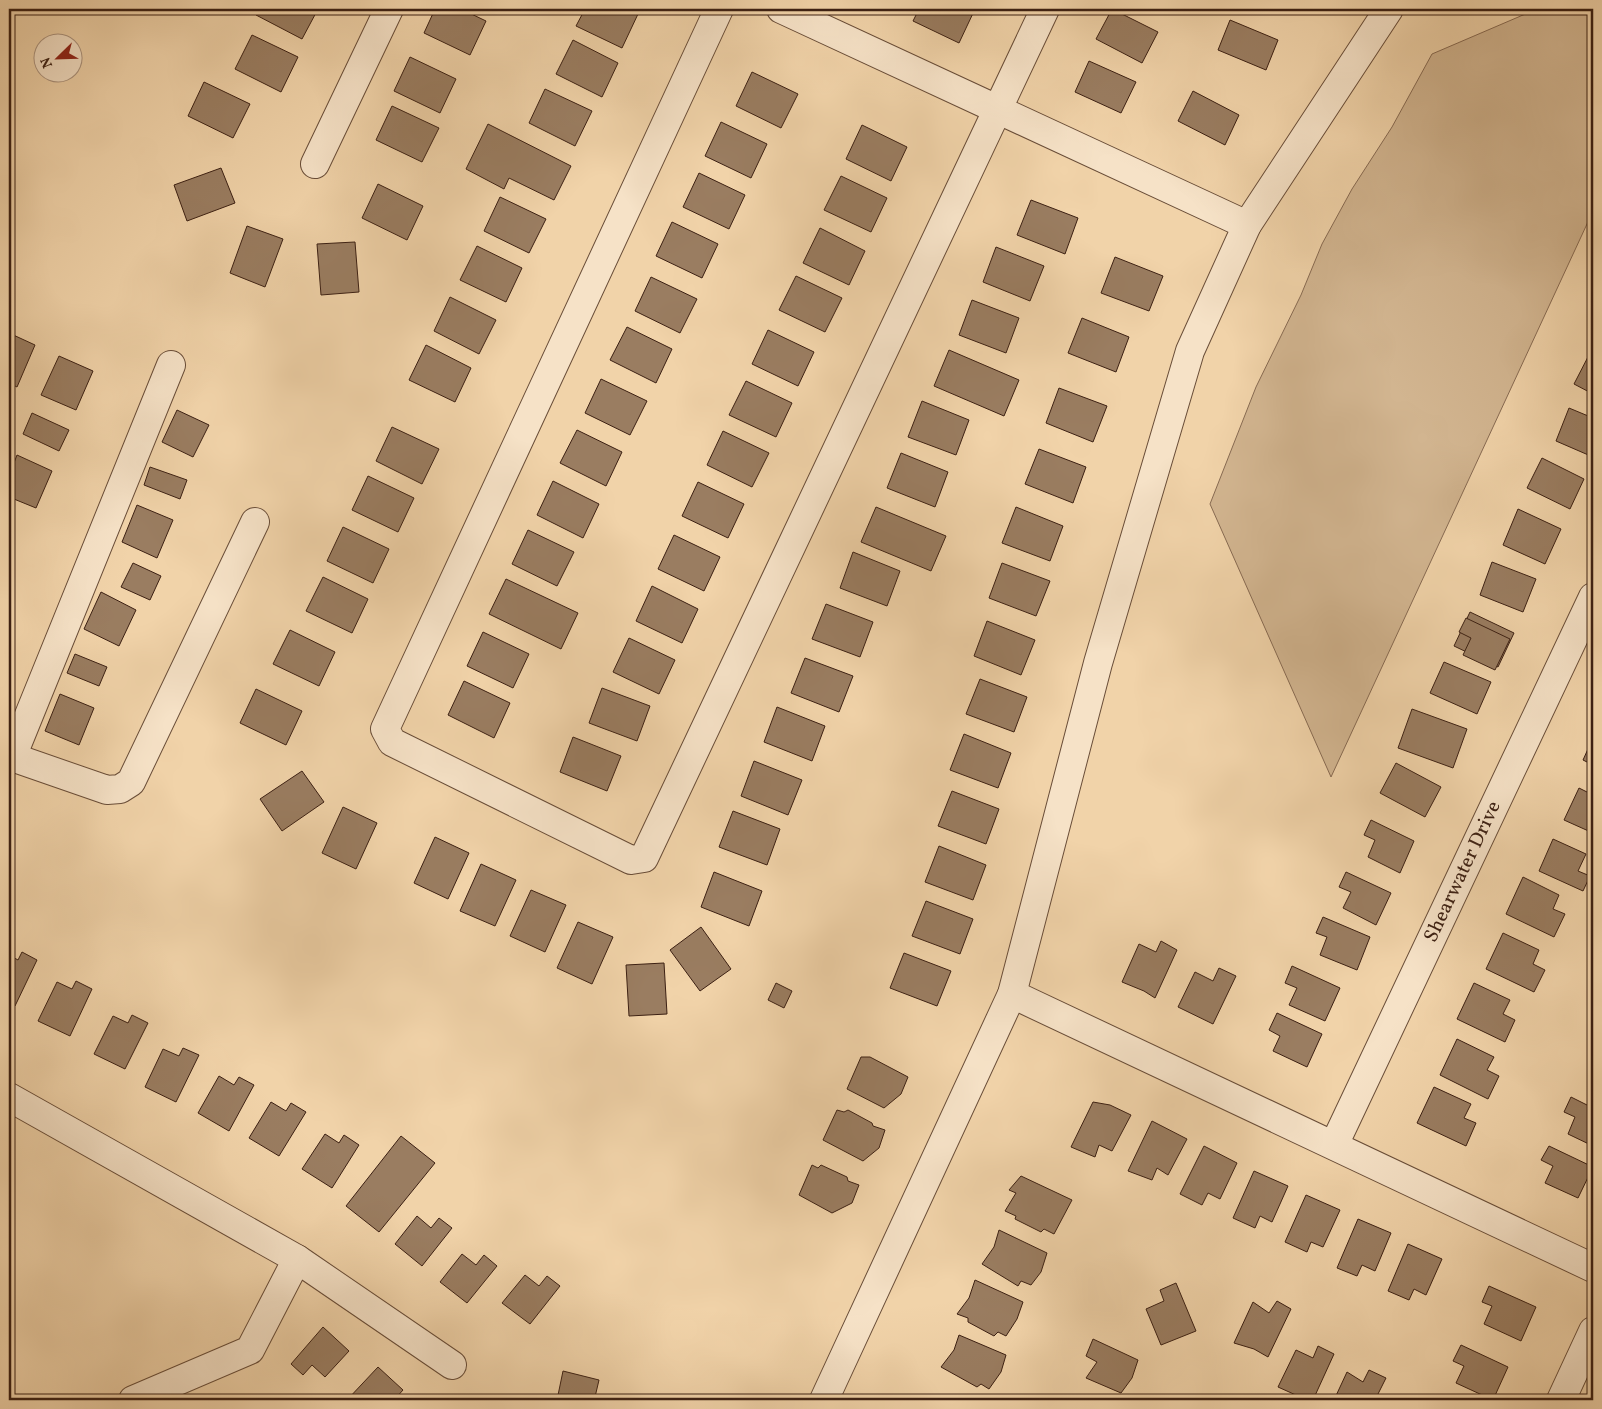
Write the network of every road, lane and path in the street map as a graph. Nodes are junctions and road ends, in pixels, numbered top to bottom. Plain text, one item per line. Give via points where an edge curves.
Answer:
1 (389, 9) edge
2 (719, 9) edge
3 (781, 9) edge
4 (1045, 9) edge
5 (1389, 9) edge
6 (998, 109) junction
7 (315, 164) dead end
8 (1247, 225) junction
9 (171, 365) dead end
10 (256, 522) dead end
11 (1593, 597) edge
12 (10, 757) edge
13 (1012, 994) junction
14 (9, 1097) edge
15 (1334, 1146) junction
16 (297, 1258) junction
17 (1593, 1268) edge
18 (1593, 1331) edge
19 (452, 1365) dead end
20 (133, 1400) edge
21 (824, 1400) edge
22 (1561, 1400) edge

1 - 7 street
2 - 6 street via 385,729 392,742 631,860 644,858
3 - 6 street
4 - 6 street
5 - 8 street
6 - 8 street
8 - 13 street via 1190,351 1098,664
9 - 12 street
10 - 12 street via 131,782 120,789 107,790
11 - 15 street, Shearwater Drive
13 - 15 street
13 - 21 street
14 - 16 street
15 - 17 street
16 - 19 street
16 - 20 street via 250,1350
18 - 22 street

